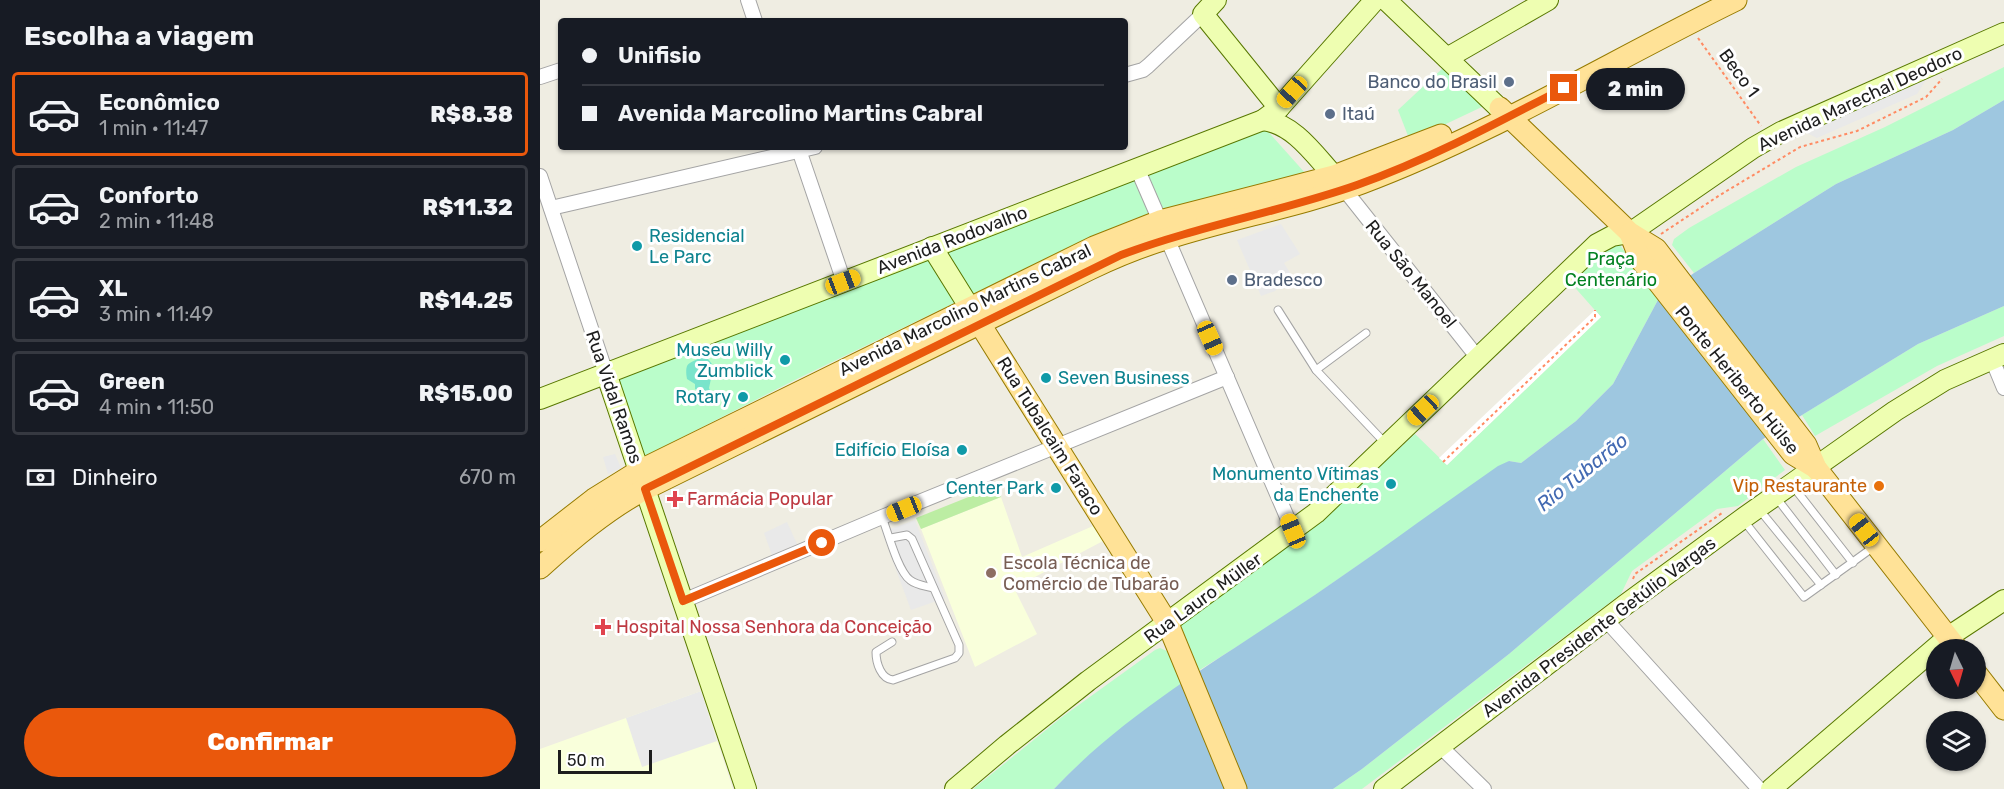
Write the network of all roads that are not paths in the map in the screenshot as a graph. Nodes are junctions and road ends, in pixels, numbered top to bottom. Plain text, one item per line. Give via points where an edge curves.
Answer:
1 (748, 0) edge
2 (1375, 0) edge
3 (1386, 0) edge
4 (1709, 0) edge
5 (1736, 0) edge
6 (1544, 1) edge
7 (1210, 7) edge
8 (754, 18) edge
9 (2004, 33) edge
10 (1447, 58) junction
11 (558, 71) edge
12 (1128, 74) edge
13 (540, 77) edge
14 (1279, 108) junction
15 (1504, 113) junction
16 (1263, 120) junction
17 (794, 150) edge
18 (798, 150) edge
19 (1137, 168) junction
20 (540, 176) edge
21 (1339, 183) junction
22 (551, 208) junction
23 (1163, 230) junction
24 (1630, 233) junction
25 (932, 247) junction
26 (843, 282) junction
27 (1278, 310) dead end
28 (975, 316) junction
29 (1366, 333) dead end
30 (1998, 357) edge
31 (1478, 358) junction
32 (1316, 370) junction
33 (606, 373) junction
34 (1227, 377) junction
35 (2004, 388) edge
36 (540, 399) edge
37 (1386, 444) junction
38 (1057, 447) junction
39 (1816, 468) junction
40 (642, 480) junction
41 (1792, 484) junction
42 (1775, 496) junction
43 (1750, 513) junction
44 (882, 517) junction
45 (1293, 531) junction
46 (891, 538) junction
47 (540, 541) edge
48 (1876, 546) junction
49 (1853, 563) junction
50 (540, 568) edge
51 (1836, 574) junction
52 (1821, 585) junction
53 (933, 588) junction
54 (2004, 600) edge
55 (683, 601) junction
56 (1606, 620) junction
57 (1167, 624) junction
58 (1949, 639) edge
59 (1957, 639) edge
60 (892, 642) dead end
61 (1926, 664) edge
62 (1986, 686) edge
63 (2004, 709) edge
64 (1440, 746) junction
65 (746, 789) edge
66 (955, 789) edge
67 (1236, 789) edge
68 (1384, 789) edge
69 (1484, 789) edge
70 (1759, 789) edge
71 (1771, 789) edge

1 - 8 street
2 - 14 main road, Avenida Rodovalho
3 - 10 main road
4 - 15 main road, Avenida Marcolino Martins Cabral
5 - 15 main road, Avenida Marcolino Martins Cabral
6 - 10 main road
7 - 12 street via 1148,66
7 - 14 main road
9 - 24 main road, Avenida Marechal Deodoro via 1769,138
10 - 15 main road
11 - 13 street
14 - 16 main road, Avenida Rodovalho
15 - 21 main road, Avenida Marcolino Martins Cabral via 1408,149
15 - 24 main road
16 - 19 main road, Avenida Rodovalho
16 - 21 main road, Rua São Manoel via 1290,129
17 - 22 street
18 - 26 street
19 - 23 street
19 - 25 main road, Avenida Rodovalho
20 - 22 street, Rua Vidal Ramos
21 - 23 main road, Avenida Marcolino Martins Cabral
21 - 31 street, Rua São Manoel
22 - 33 street, Rua Vidal Ramos
23 - 28 main road, Avenida Marcolino Martins Cabral via 1094,247
23 - 34 street
24 - 31 main road, Rua Lauro Müller via 1597,244
24 - 39 main road via 1651,248
25 - 26 main road, Avenida Rodovalho
25 - 28 main road, Rua Tubalcaim Faraco
26 - 33 main road, Avenida Rodovalho
27 - 32 lane
28 - 38 main road, Rua Tubalcaim Faraco
28 - 40 main road, Avenida Marcolino Martins Cabral
29 - 32 lane
30 - 35 street
30 - 39 main road, Avenida Presidente Getúlio Vargas via 1921,394
31 - 37 main road, Rua Lauro Müller
32 - 37 lane
33 - 36 main road, Avenida Rodovalho
33 - 40 main road, Rua Vidal Ramos
34 - 38 street
34 - 45 street
37 - 45 main road, Rua Lauro Müller
38 - 44 street
38 - 57 main road, Rua Tubalcaim Faraco
39 - 41 main road, Avenida Presidente Getúlio Vargas
39 - 48 main road
40 - 47 main road, Avenida Marcolino Martins Cabral via 594,499
40 - 50 main road, Avenida Marcolino Martins Cabral via 627,498
40 - 55 main road, Rua Vidal Ramos
41 - 42 main road, Avenida Presidente Getúlio Vargas
41 - 49 lane
42 - 43 main road, Avenida Presidente Getúlio Vargas
42 - 51 lane
43 - 52 lane
43 - 52 lane via 1804,597
43 - 56 main road, Avenida Presidente Getúlio Vargas
44 - 46 lane
44 - 55 street
45 - 57 main road, Rua Lauro Müller
46 - 53 lane via 908,579
46 - 53 lane via 910,536
48 - 49 lane
48 - 58 main road
49 - 51 lane
51 - 52 lane
53 - 60 lane via 959,653 955,658 887,680 876,652
54 - 59 main road
55 - 65 main road, Rua Vidal Ramos
56 - 64 main road, Avenida Presidente Getúlio Vargas
56 - 70 street
57 - 66 main road, Rua Lauro Müller
57 - 67 main road, Rua Tubalcaim Faraco
61 - 71 main road
62 - 63 main road
64 - 68 main road, Avenida Presidente Getúlio Vargas
64 - 69 street

